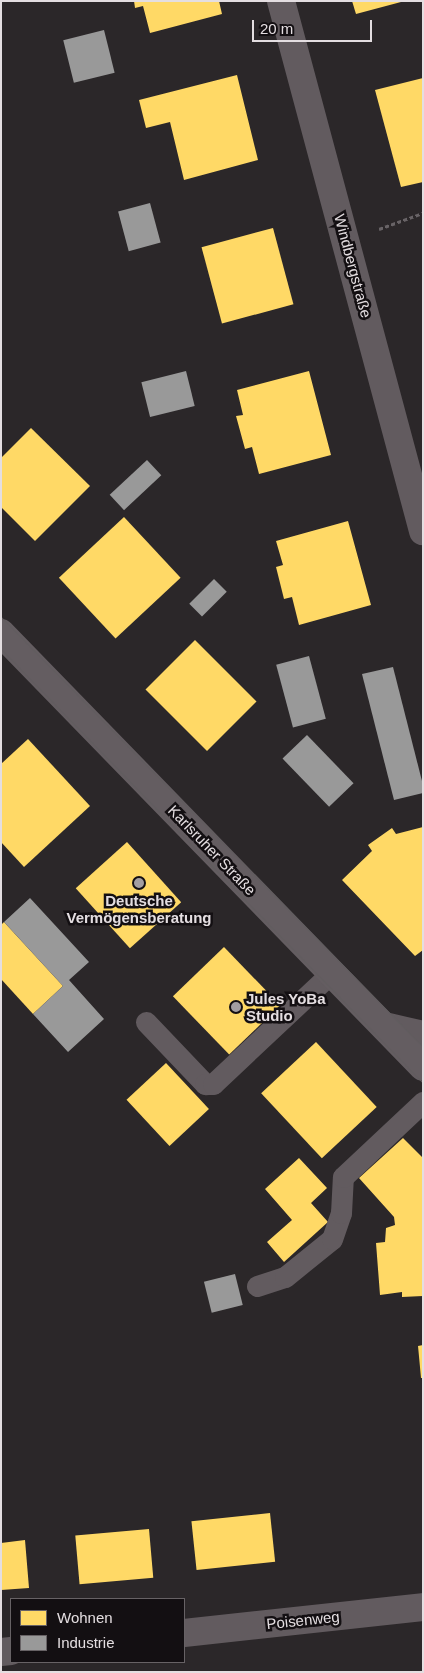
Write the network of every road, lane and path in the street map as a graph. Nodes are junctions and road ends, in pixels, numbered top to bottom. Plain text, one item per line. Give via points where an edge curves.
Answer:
1 (282, 1) edge
2 (423, 213) edge
3 (346, 240) junction
4 (423, 531) edge
5 (1, 633) edge
6 (331, 973) junction
7 (146, 1022) dead end
8 (384, 1026) junction
9 (423, 1035) edge
10 (423, 1067) edge
11 (423, 1102) edge
12 (257, 1286) dead end
13 (423, 1607) edge
14 (185, 1633) edge

1 - 3 street, Windbergstraße
2 - 3 path
3 - 4 street, Windbergstraße
5 - 6 street, Karlsruher Straße
6 - 7 lane via 213,1084 205,1084
6 - 8 street, Karlsruher Straße
8 - 9 street
8 - 10 street, Karlsruher Straße
11 - 12 lane via 343,1178 341,1213 332,1239 285,1277
13 - 14 street, Poisenweg

